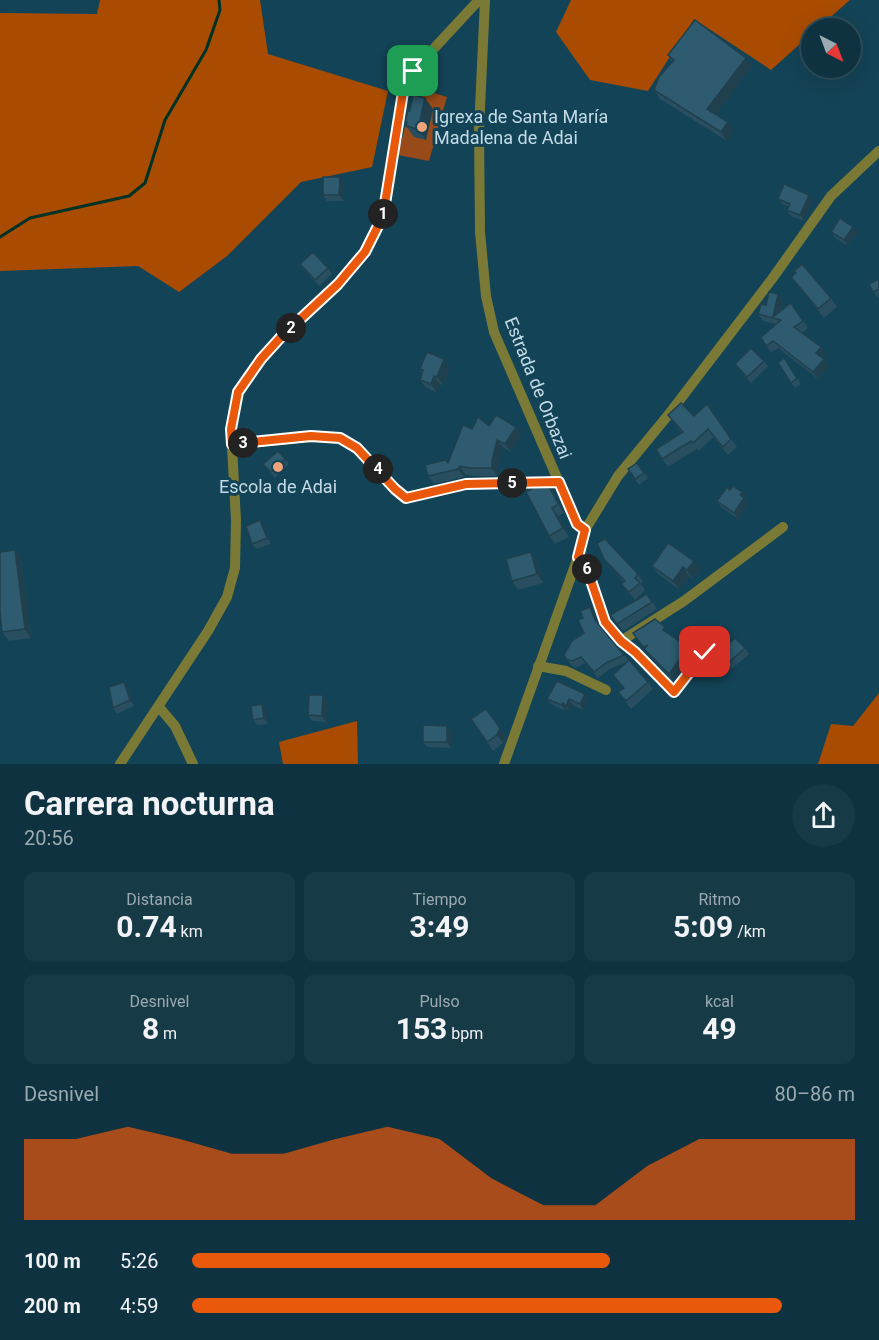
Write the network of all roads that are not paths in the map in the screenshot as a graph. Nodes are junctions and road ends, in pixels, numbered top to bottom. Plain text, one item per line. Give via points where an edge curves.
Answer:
1 (484, 0) edge
2 (467, 13) junction
3 (484, 16) junction
4 (879, 151) edge
5 (232, 444) junction
6 (559, 482) junction
7 (588, 525) junction
8 (783, 527) dead end
9 (578, 557) junction
10 (621, 641) junction
11 (705, 652) dead end
12 (538, 666) junction
13 (606, 690) dead end
14 (159, 707) junction
15 (120, 764) edge
16 (193, 764) edge
17 (504, 764) edge

1 - 2 street
1 - 3 street, Estrada de Orbazai
2 - 3 street
2 - 5 street via 404,86 383,216 365,252 268,352 238,392
3 - 6 street, Estrada de Orbazai via 479,130 480,232 486,296 494,332
4 - 7 street via 831,196 772,279 618,476
5 - 6 street via 301,437 340,438 357,448 406,498 466,484
5 - 14 street via 235,568 227,597
6 - 7 street, Estrada de Orbazai via 577,524
7 - 9 street
8 - 10 street via 684,601
9 - 10 street via 584,560 605,622
9 - 12 street
10 - 11 street via 674,692
12 - 13 street via 566,671
12 - 17 street
14 - 15 street
14 - 16 street via 175,726

